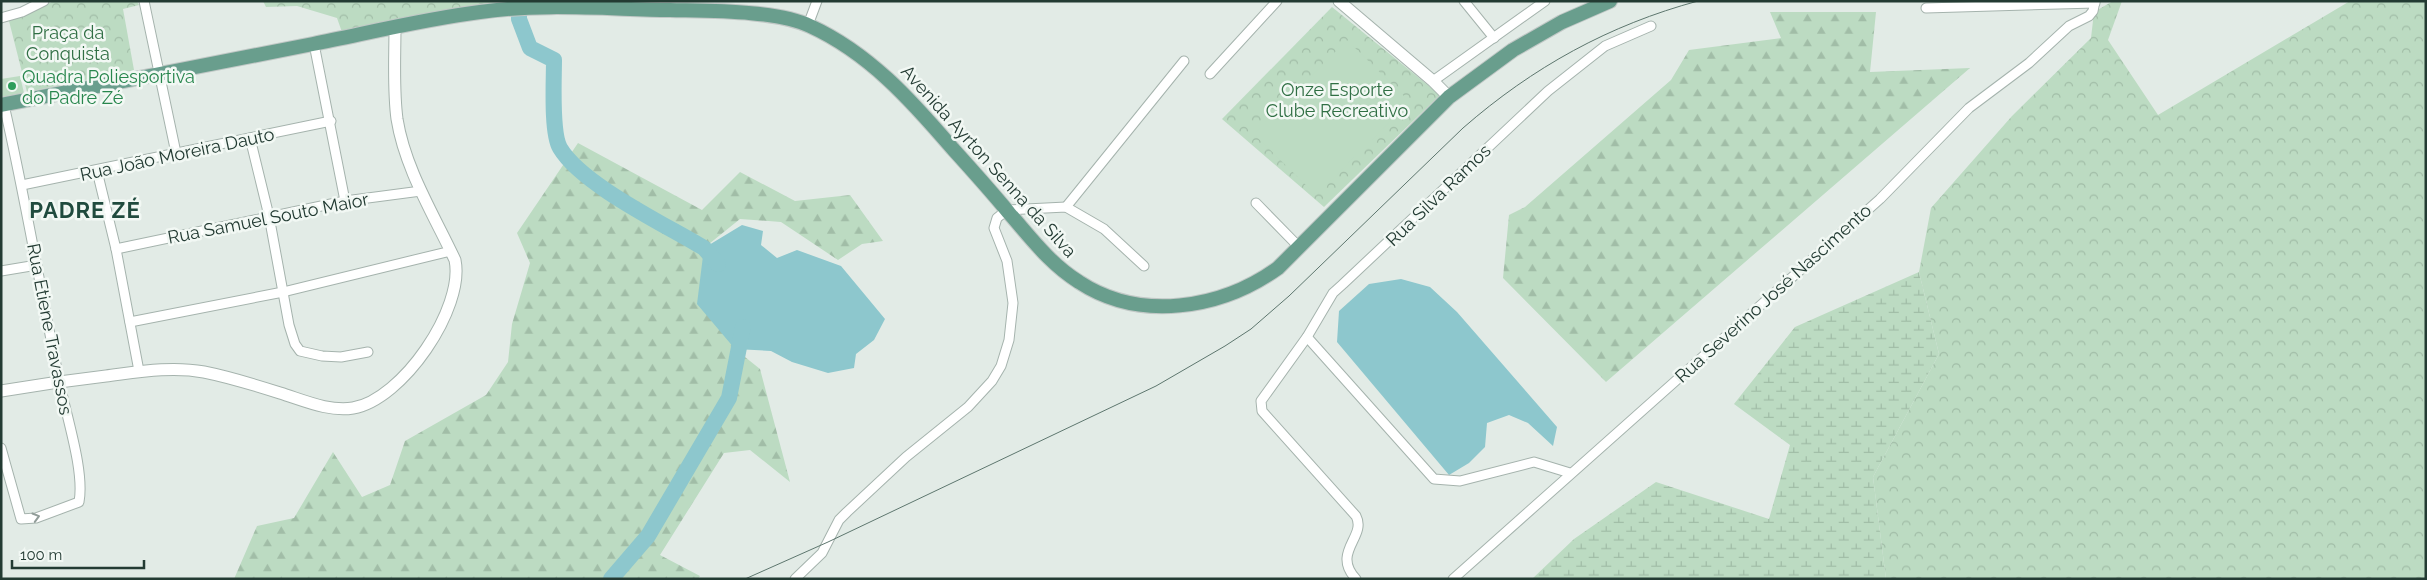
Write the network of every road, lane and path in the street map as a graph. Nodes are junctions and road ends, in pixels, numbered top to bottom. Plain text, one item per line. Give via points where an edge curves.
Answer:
1 (44, 1) edge
2 (144, 1) edge
3 (817, 1) edge
4 (1276, 1) edge
5 (1339, 1) edge
6 (1464, 1) edge
7 (1545, 1) edge
8 (1610, 1) edge
9 (2094, 5) edge
10 (1926, 8) dead end
11 (1, 18) edge
12 (808, 25) junction
13 (1651, 26) dead end
14 (396, 27) junction
15 (1494, 38) junction
16 (314, 44) junction
17 (1184, 61) dead end
18 (158, 73) junction
19 (1210, 74) dead end
20 (1433, 81) junction
21 (1449, 97) junction
22 (2, 105) edge
23 (330, 121) junction
24 (250, 138) junction
25 (176, 153) junction
26 (97, 171) junction
27 (22, 185) junction
28 (421, 191) junction
29 (345, 201) junction
30 (1256, 203) dead end
31 (1066, 206) junction
32 (1007, 210) junction
33 (269, 216) junction
34 (1299, 247) junction
35 (116, 249) junction
36 (451, 252) junction
37 (37, 265) junction
38 (1144, 266) dead end
39 (1, 271) edge
40 (283, 292) junction
41 (130, 322) junction
42 (1307, 337) junction
43 (368, 352) dead end
44 (139, 371) junction
45 (59, 381) junction
46 (1, 391) edge
47 (1, 448) edge
48 (3, 465) edge
49 (1570, 473) junction
50 (6, 489) edge
51 (795, 579) edge
52 (1356, 579) edge
53 (1453, 579) edge

1 - 11 street
2 - 18 street
3 - 12 street
4 - 19 street
5 - 20 street
6 - 15 street
7 - 15 street
8 - 21 main road, Avenida Ayrton Senna da Silva via 1562,22 1513,50
9 - 10 street
9 - 49 street, Rua Severino José Nascimento via 2086,18 2069,26 2029,63 1969,108 1880,198
12 - 14 main road, Avenida Ayrton Senna da Silva via 771,17 695,10 542,8 482,11
12 - 32 main road, Avenida Ayrton Senna da Silva via 887,76
13 - 42 street, Rua Silva Ramos via 1605,46 1548,91 1333,293
14 - 16 main road, Avenida Ayrton Senna da Silva
14 - 28 street via 397,118
15 - 20 street
16 - 18 main road, Avenida Ayrton Senna da Silva
16 - 23 street
17 - 31 street
18 - 22 main road, Avenida Ayrton Senna da Silva
18 - 25 street
20 - 21 street
21 - 34 main road, Avenida Ayrton Senna da Silva
22 - 27 street, Rua Etiene Travassos
23 - 24 street, Rua João Moreira Dauto
23 - 29 street
24 - 25 street, Rua João Moreira Dauto
24 - 33 street
25 - 26 street, Rua João Moreira Dauto
26 - 27 street, Rua João Moreira Dauto
26 - 35 street
27 - 37 street, Rua Etiene Travassos
28 - 29 street, Rua Samuel Souto Maior
28 - 36 street
29 - 33 street, Rua Samuel Souto Maior
30 - 34 street
31 - 32 street
31 - 38 street via 1104,229
32 - 34 main road, Avenida Ayrton Senna da Silva via 1038,249 1062,270 1097,292 1131,304 1170,307 1209,301 1258,282
32 - 51 street via 994,224 1011,280 1012,323 1001,366 992,382 839,520 822,553
33 - 35 street, Rua Samuel Souto Maior
33 - 40 street
35 - 41 street
36 - 40 street
36 - 44 street via 457,281 442,326 410,370 368,403 354,408 323,406 202,372
37 - 39 street
37 - 45 street, Rua Etiene Travassos
40 - 41 street
40 - 43 street via 291,334 300,351 341,357
41 - 44 street
42 - 49 street via 1434,479 1460,481 1534,462
42 - 52 street, Rua Silva Ramos via 1261,402 1262,411 1356,516 1358,527 1346,555 1347,566
44 - 45 street
45 - 46 street
50 -> 45 street, Rua Etiene Travassos via 23,520 78,503 81,481
47 - 48 street
48 - 50 street
49 - 53 street, Rua Severino José Nascimento

